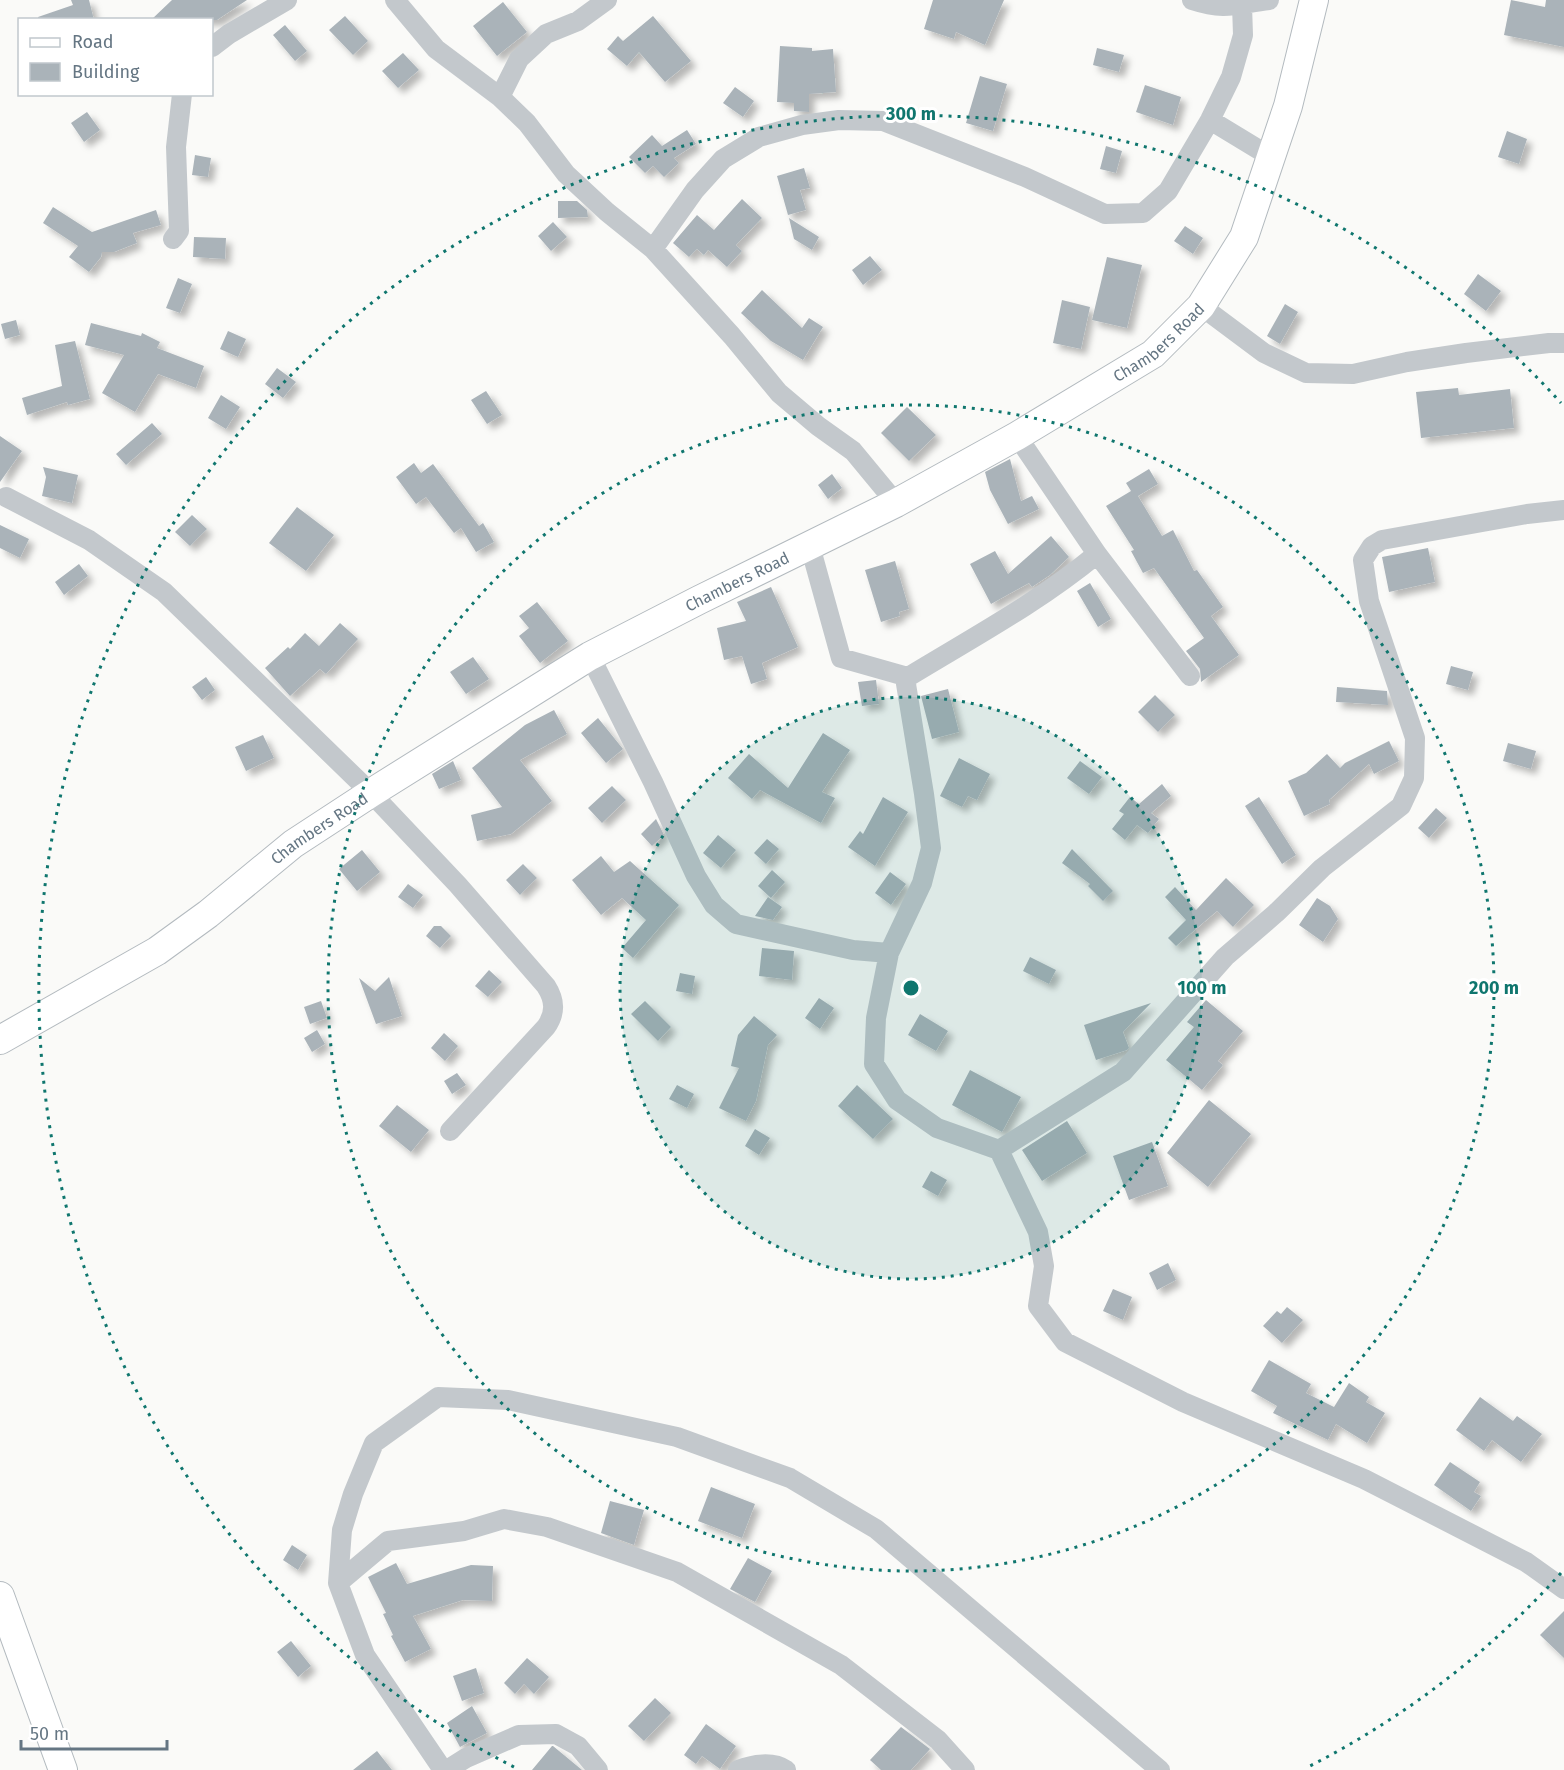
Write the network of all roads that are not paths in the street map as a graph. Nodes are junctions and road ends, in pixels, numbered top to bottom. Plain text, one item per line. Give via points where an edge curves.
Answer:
1 (287, 0) edge
2 (395, 0) edge
3 (607, 0) edge
4 (1192, 0) edge
5 (1269, 0) edge
6 (1314, 0) edge
7 (1242, 5) junction
8 (213, 46) edge
9 (182, 96) edge
10 (500, 97) junction
11 (1210, 120) junction
12 (1271, 157) junction
13 (173, 239) dead end
14 (653, 249) junction
15 (1201, 306) junction
16 (1564, 343) edge
17 (1017, 436) junction
18 (6, 497) dead end
19 (896, 503) junction
20 (1564, 510) edge
21 (810, 546) junction
22 (1097, 554) junction
23 (590, 657) junction
24 (1190, 676) dead end
25 (908, 677) junction
26 (371, 793) junction
27 (889, 953) junction
28 (0, 1040) edge
29 (450, 1131) dead end
30 (999, 1150) junction
31 (338, 1583) junction
32 (1564, 1588) edge
33 (0, 1596) edge
34 (63, 1770) edge
35 (445, 1770) edge
36 (598, 1770) edge
37 (738, 1770) edge
38 (786, 1770) edge
39 (965, 1770) edge
40 (1160, 1770) edge

1 - 8 street
2 - 10 street via 436,49
3 - 10 street via 578,21 546,34 519,59
4 - 7 street via 1220,7
5 - 7 street
6 - 12 street, Chambers Road
7 - 11 street via 1243,35 1231,77
9 - 13 street via 176,147 179,231
10 - 14 street via 527,123 566,174
11 - 12 street
11 - 14 street via 1168,191 1143,213 1124,214 1105,214 1025,177 883,121 838,120 802,125 759,137 723,159 695,190
12 - 15 street, Chambers Road via 1244,237
14 - 19 street via 779,393 853,451
15 - 16 street via 1264,353 1306,373 1353,374 1466,352
15 - 17 street, Chambers Road via 1153,354
17 - 19 street, Chambers Road
17 - 22 street
18 - 26 street via 89,540 164,592
19 - 21 street, Chambers Road
20 - 30 street via 1382,540 1372,546 1363,560 1369,602 1415,738 1414,778 1401,806 1322,868 1225,957 1123,1072
21 - 23 street, Chambers Road
21 - 25 street via 841,658
22 - 24 street
22 - 25 street via 1051,589
23 - 26 street, Chambers Road
23 - 27 street via 696,876 714,904 736,924 853,950
25 - 27 street via 931,848 922,883
26 - 28 street, Chambers Road via 293,844 157,951
26 - 29 street via 458,885 546,986 554,1002 546,1027
27 - 30 street via 876,1018 874,1064 897,1100 937,1128
30 - 32 street via 1038,1232 1044,1266 1038,1306 1065,1341 1183,1402 1364,1479 1526,1562
31 - 35 street via 365,1655
31 - 39 street via 388,1541 464,1531 504,1519 547,1527 677,1572 842,1665 938,1740
31 - 40 street via 342,1530 374,1443 438,1397 508,1400 677,1437 790,1478 876,1529
33 - 34 street
35 - 36 street via 519,1735 556,1734 578,1746
37 - 38 street via 764,1764

